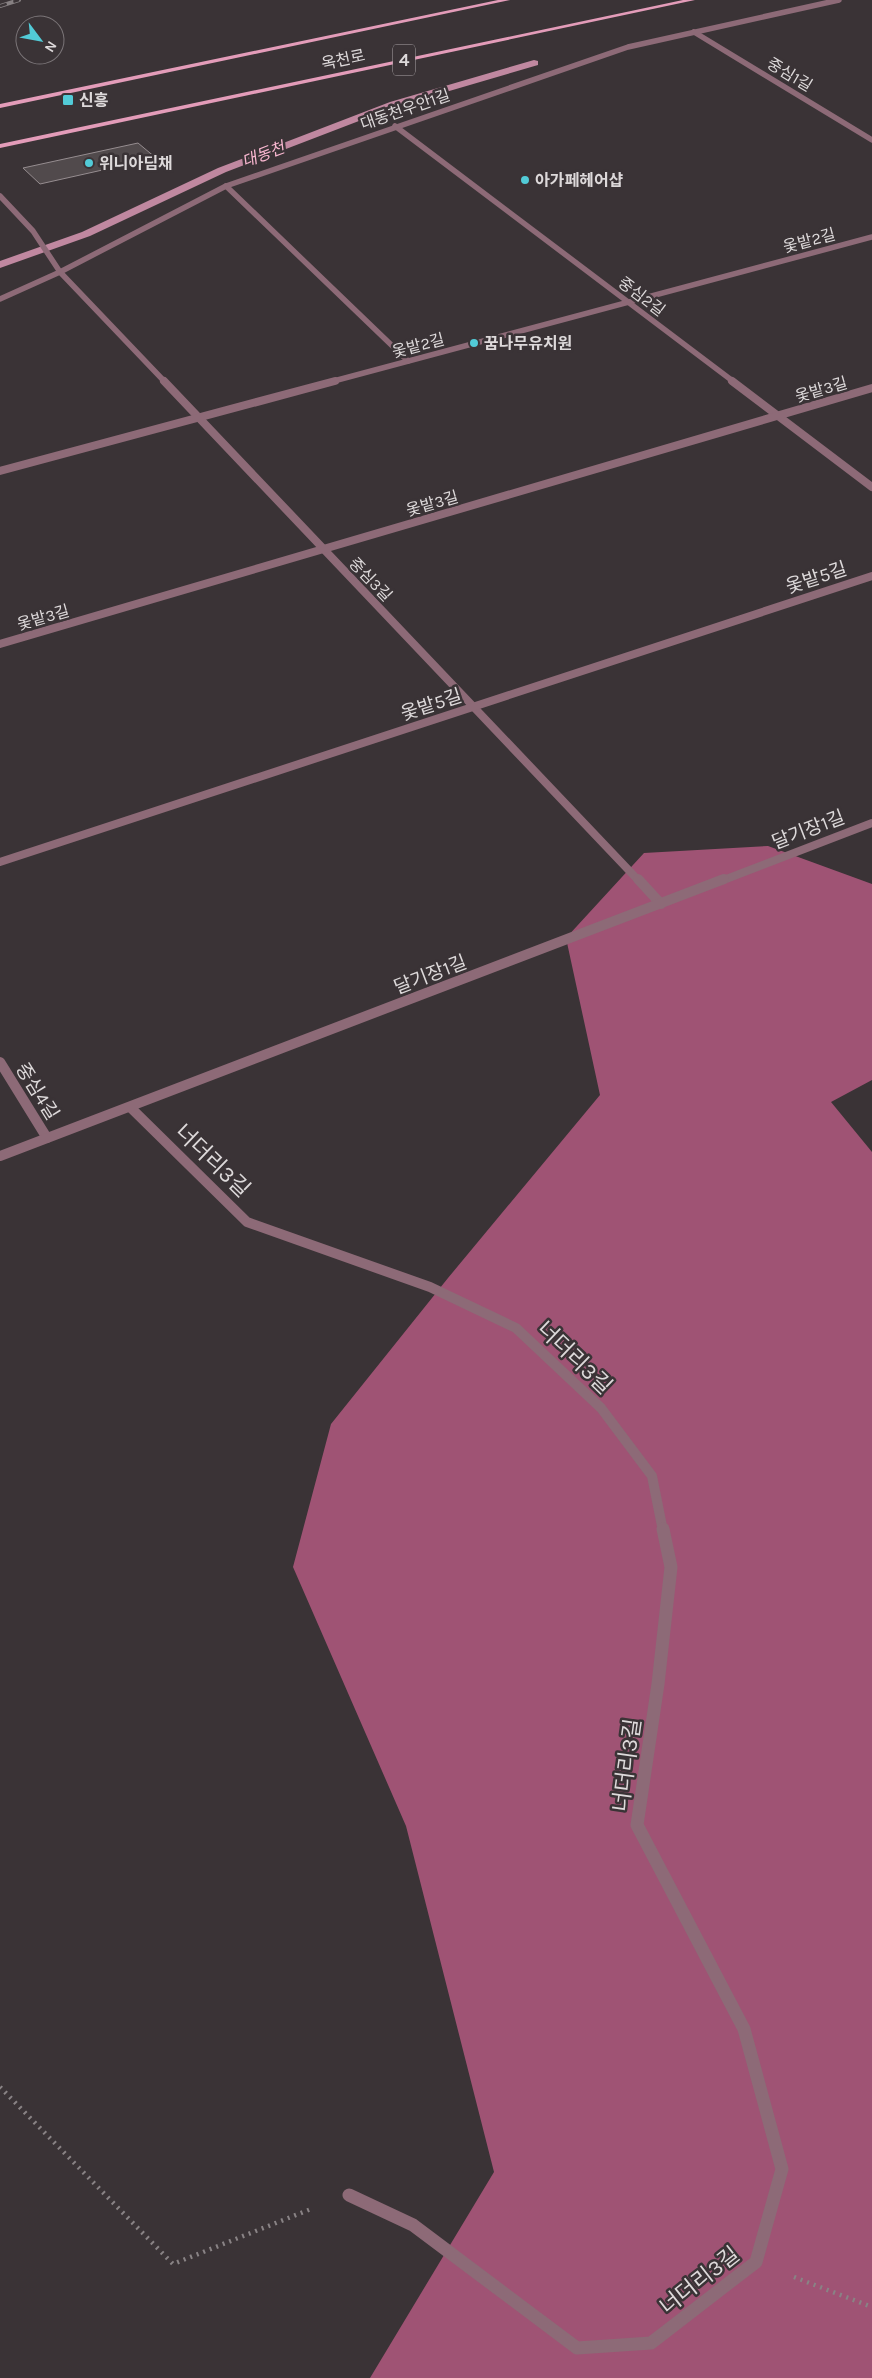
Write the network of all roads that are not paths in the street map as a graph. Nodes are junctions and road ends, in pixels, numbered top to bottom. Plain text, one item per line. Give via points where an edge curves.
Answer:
1 (507, 0) edge
2 (692, 0) edge
3 (839, 0) edge
4 (694, 32) junction
5 (0, 106) edge
6 (395, 126) junction
7 (872, 140) edge
8 (0, 146) edge
9 (226, 186) junction
10 (0, 196) edge
11 (872, 237) edge
12 (60, 272) junction
13 (0, 299) edge
14 (628, 302) junction
15 (408, 361) junction
16 (872, 388) edge
17 (778, 416) junction
18 (199, 418) junction
19 (0, 471) edge
20 (872, 487) edge
21 (324, 549) junction
22 (872, 576) edge
23 (0, 644) edge
24 (474, 707) junction
25 (872, 823) edge
26 (0, 862) edge
27 (661, 904) junction
28 (0, 1062) edge
29 (130, 1107) junction
30 (47, 1138) junction
31 (0, 1156) edge
32 (349, 2195) road end

1 - 5 main road, 옥천로 / 4
2 - 8 main road, 옥천로 / 4
3 - 4 street, 대동천우안1길
4 - 6 street, 대동천우안1길 via 628,47
4 - 7 street, 중심1길
6 - 9 street, 대동천우안1길
6 - 14 street, 중심2길
9 - 12 street, 대동천우안1길
9 - 15 street
10 - 12 street, 중심3길 via 33,231
11 - 14 street, 옻밭2길
12 - 13 street, 대동천우안1길
12 - 18 street, 중심3길
14 - 15 street, 옻밭2길
14 - 17 street, 중심2길
15 - 18 street, 옻밭2길
16 - 17 street, 옻밭3길
17 - 20 street, 중심2길
17 - 21 street, 옻밭3길
18 - 19 street, 옻밭2길
18 - 21 street, 중심3길
21 - 23 street, 옻밭3길
21 - 24 street, 중심3길
22 - 24 street, 옻밭5길
24 - 26 street, 옻밭5길
24 - 27 street, 중심3길
25 - 27 street, 달기장1길
27 - 29 street, 달기장1길
28 - 30 street, 중심4길
29 - 30 street, 달기장1길
29 - 32 street, 너더리3길 via 247,1222 430,1287 516,1328 601,1408 652,1476 670,1567 658,1684 637,1825 744,2029 782,2169 756,2262 651,2342 577,2348 413,2225
30 - 31 street, 달기장1길

